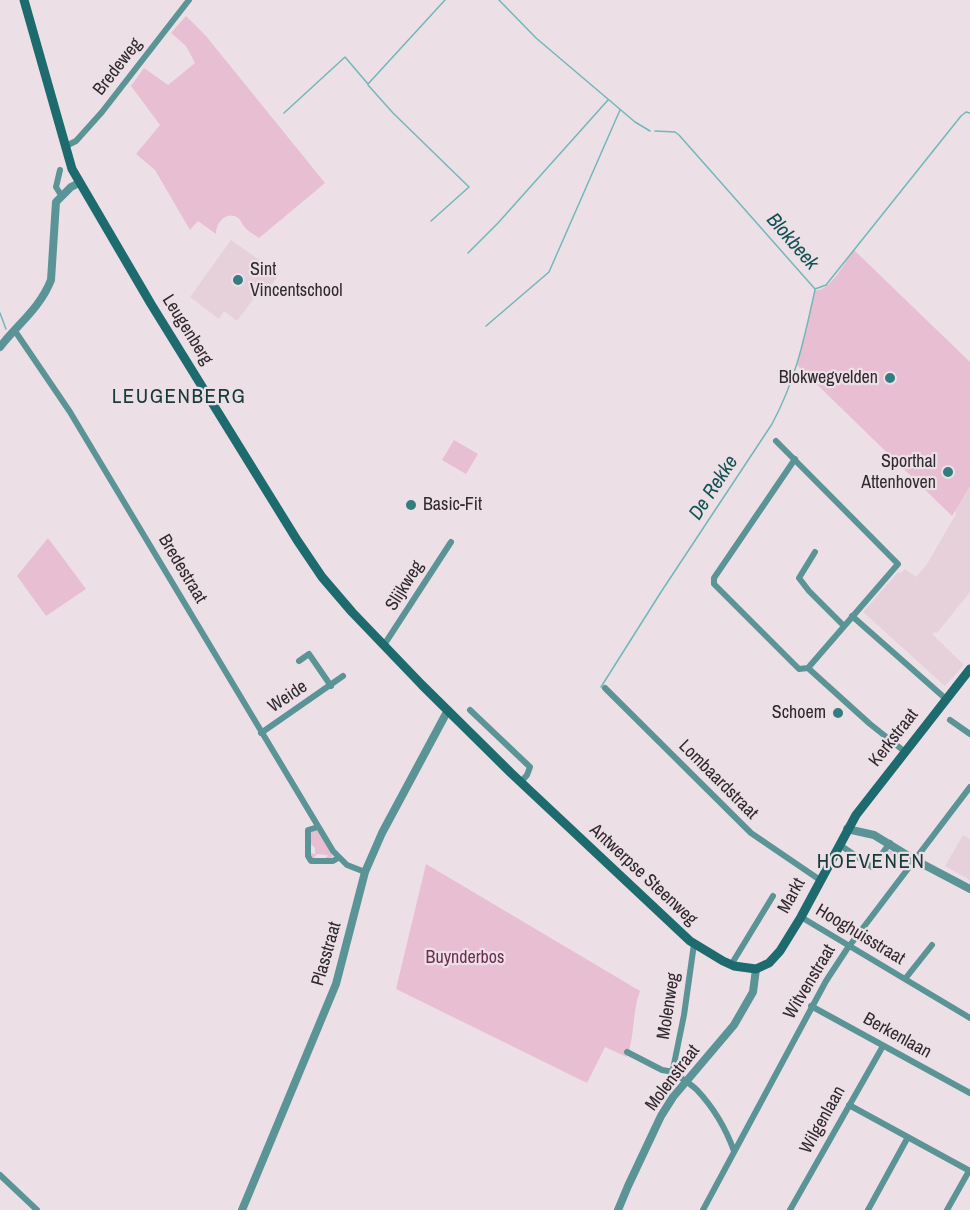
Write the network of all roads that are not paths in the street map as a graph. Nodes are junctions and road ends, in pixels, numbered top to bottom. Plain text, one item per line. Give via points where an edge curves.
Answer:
1 (24, 0) edge
2 (189, 0) edge
3 (66, 146) junction
4 (60, 170) dead end
5 (79, 183) junction
6 (61, 195) junction
7 (15, 331) junction
8 (0, 347) edge
9 (776, 441) dead end
10 (795, 459) junction
11 (451, 542) dead end
12 (815, 552) dead end
13 (852, 616) junction
14 (844, 626) junction
15 (384, 645) junction
16 (299, 661) dead end
17 (808, 668) junction
18 (970, 669) edge
19 (343, 676) dead end
20 (331, 686) junction
21 (605, 688) dead end
22 (946, 699) junction
23 (448, 710) junction
24 (470, 710) dead end
25 (950, 720) dead end
26 (261, 733) junction
27 (970, 734) edge
28 (904, 751) junction
29 (521, 782) junction
30 (970, 787) edge
31 (318, 826) junction
32 (847, 830) junction
33 (890, 843) junction
34 (840, 845) junction
35 (338, 858) junction
36 (915, 860) junction
37 (365, 872) junction
38 (820, 880) junction
39 (970, 888) edge
40 (772, 896) dead end
41 (801, 917) junction
42 (694, 944) junction
43 (932, 945) dead end
44 (850, 946) junction
45 (731, 965) junction
46 (756, 969) junction
47 (905, 979) junction
48 (811, 1006) junction
49 (970, 1018) edge
50 (883, 1046) junction
51 (627, 1052) dead end
52 (674, 1072) junction
53 (686, 1081) junction
54 (970, 1092) edge
55 (849, 1105) junction
56 (908, 1137) junction
57 (734, 1151) junction
58 (970, 1171) edge
59 (0, 1175) edge
60 (37, 1210) edge
61 (242, 1210) edge
62 (618, 1210) edge
63 (703, 1210) edge
64 (790, 1210) edge
65 (868, 1210) edge
66 (947, 1210) edge

1 - 3 main road, Leugenberg
2 - 3 street, Bredeweg via 102,112 76,141
3 - 5 main road, Leugenberg
4 - 6 street via 57,187
5 - 6 street
5 - 15 main road, Leugenberg via 297,540 328,583
6 - 7 street via 54,215 51,280 39,304
7 - 8 street
7 - 26 street, Bredestraat via 70,412
9 - 10 street
10 - 13 street via 898,564
10 - 17 street via 714,582 799,669
11 - 15 street, Slijkweg
12 - 14 street via 799,578
13 - 14 street
13 - 22 street
14 - 17 street
15 - 23 main road, Leugenberg
16 - 20 street, Weide via 309,654
17 - 28 street
18 - 22 main road, Kerkstraat
19 - 20 street, Weide
20 - 26 street, Weide
21 - 38 street, Lombaardstraat via 751,833
22 - 28 main road, Kerkstraat
23 - 29 main road, Antwerpse Steenweg
23 - 37 street, Plasstraat
24 - 29 street via 530,767
25 - 27 street
26 - 31 street, Bredestraat
28 - 32 main road, Kerkstraat
29 - 42 main road, Antwerpse Steenweg
30 - 36 street, Witvenstraat
31 - 35 street, Bredestraat
31 - 35 street via 308,830 311,861
32 - 33 street via 874,835
32 - 34 main road, Markt
33 - 34 street via 872,867
33 - 36 street
34 - 38 main road, Markt
35 - 37 street
36 - 39 street
36 - 44 street, Witvenstraat
37 - 61 street, Plasstraat via 336,984
38 - 41 main road, Markt
40 - 45 street
41 - 44 street, Hooghuisstraat
41 - 46 main road, Markt via 774,958
42 - 45 main road, Antwerpse Steenweg
42 - 52 street, Molenweg
43 - 47 street, Hooghuisstraat
44 - 47 street, Hooghuisstraat
44 - 48 street, Witvenstraat
45 - 46 main road, Antwerpse Steenweg
46 - 53 street, Molenstraat via 753,992 734,1025
47 - 49 street, Hooghuisstraat
48 - 50 street, Berkenlaan
48 - 57 street, Witvenstraat
50 - 54 street, Berkenlaan
50 - 55 street, Wilgenlaan
51 - 52 street, Molenweg
52 - 53 street, Molenweg
53 - 57 street, Molenweg via 721,1122
53 - 62 street, Molenstraat via 661,1116
55 - 56 street
55 - 64 street, Wilgenlaan
56 - 58 street
56 - 65 street
57 - 63 street, Witvenstraat
58 - 66 street
59 - 60 street

